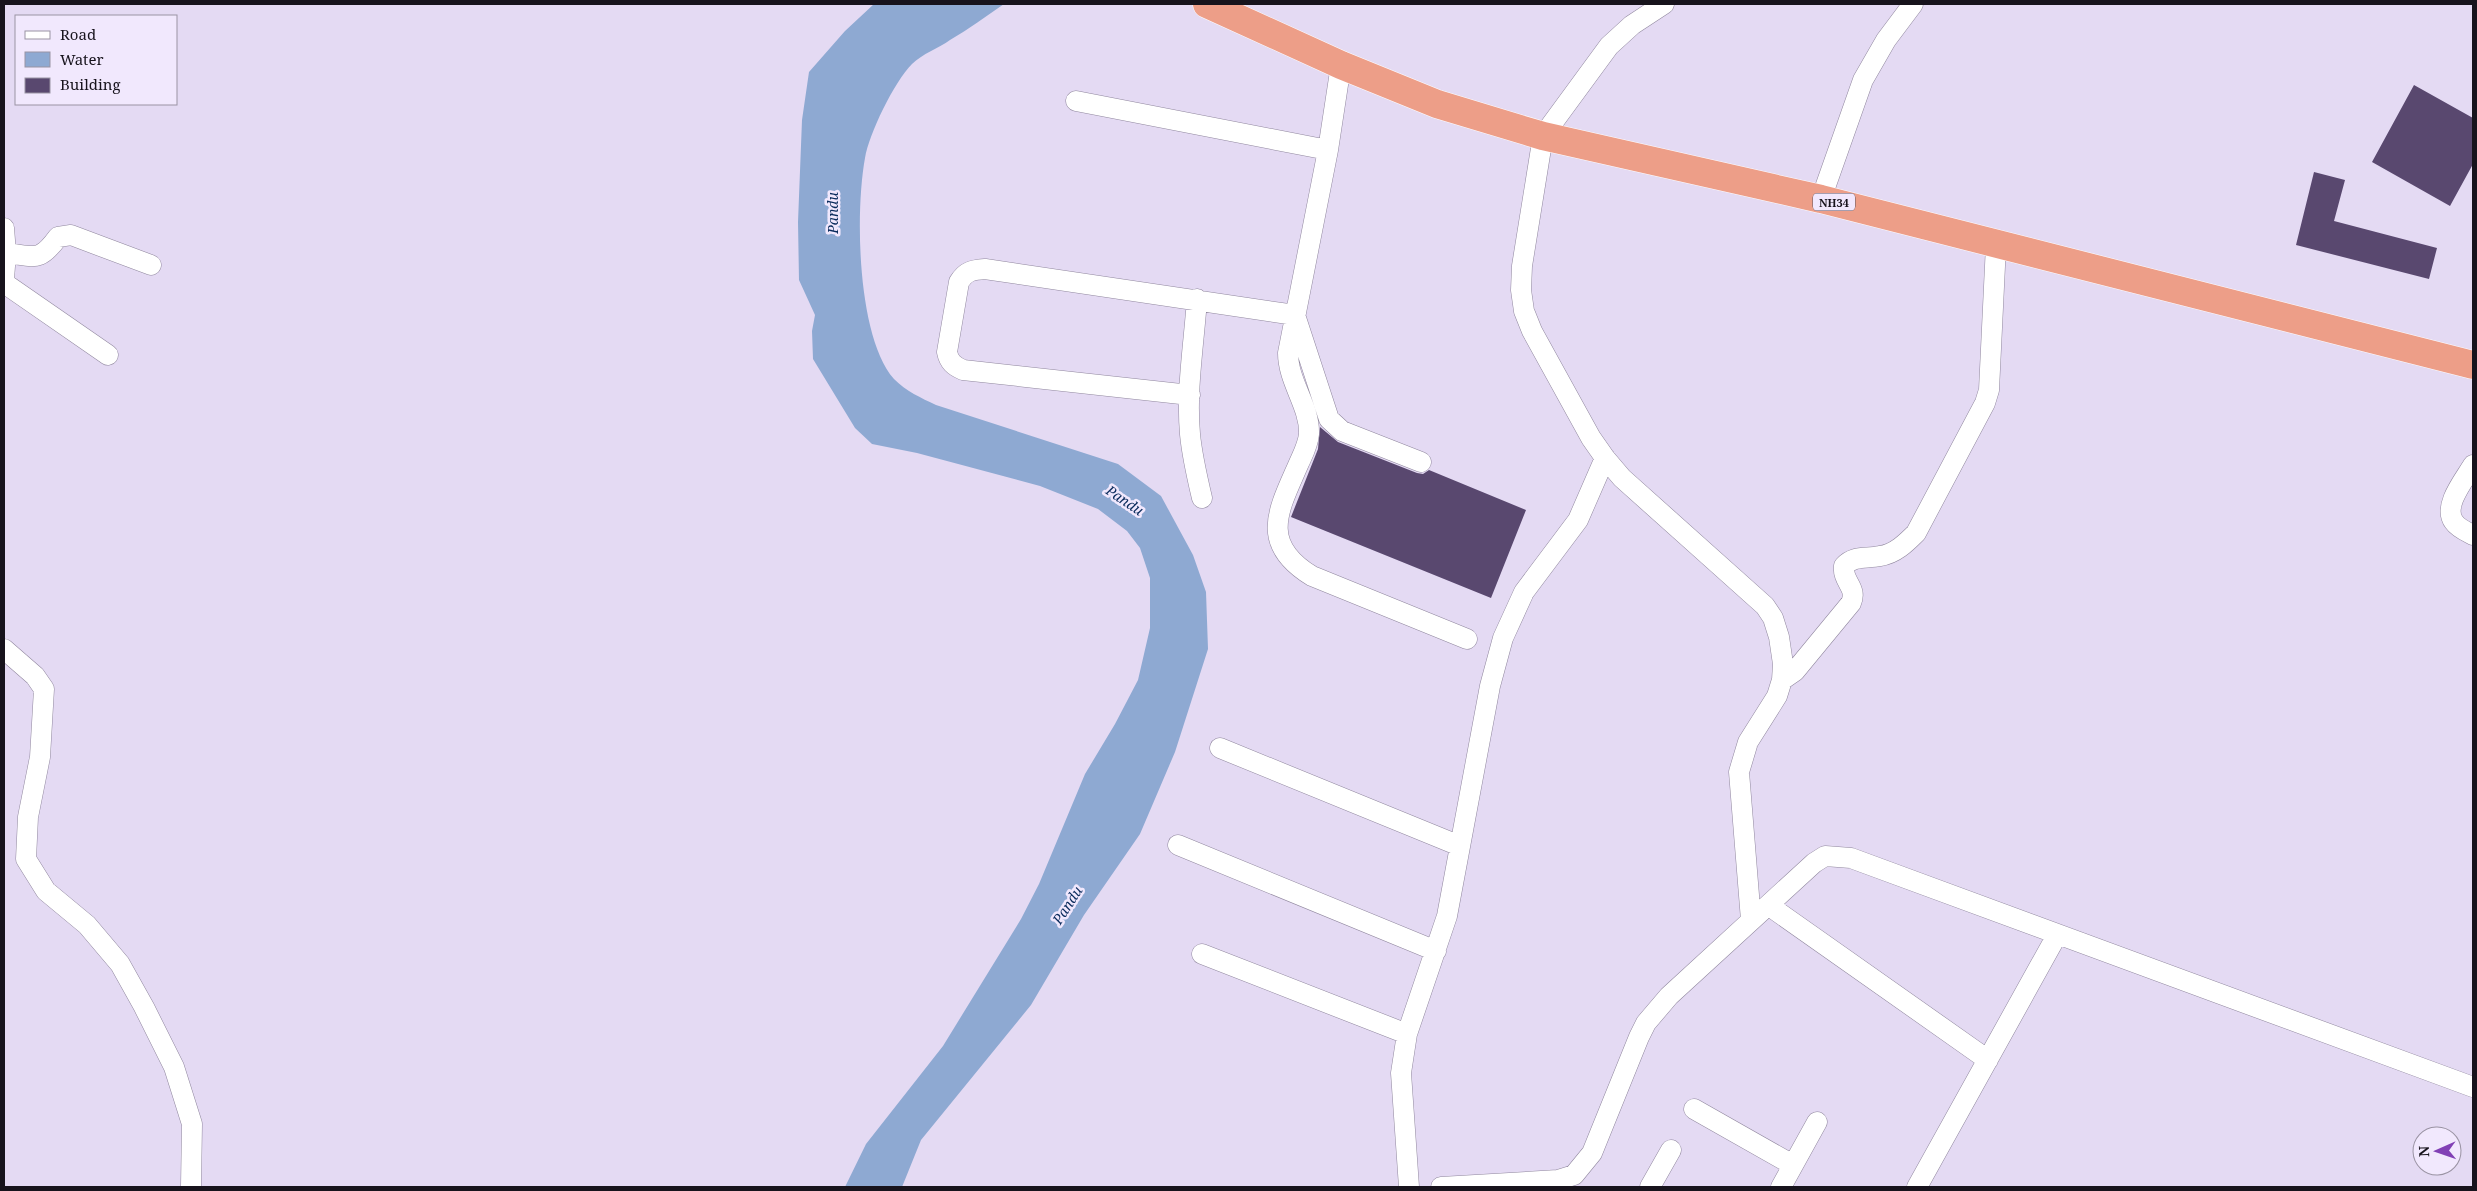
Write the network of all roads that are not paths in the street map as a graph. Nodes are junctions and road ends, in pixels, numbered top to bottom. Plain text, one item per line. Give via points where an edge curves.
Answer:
1 (1206, 4) edge
2 (1664, 4) edge
3 (1912, 4) edge
4 (1341, 65) junction
5 (1076, 101) dead end
6 (1543, 136) junction
7 (1328, 150) junction
8 (1821, 198) junction
9 (4, 228) edge
10 (1996, 244) junction
11 (6, 253) junction
12 (151, 265) dead end
13 (4, 279) edge
14 (4, 283) edge
15 (1197, 299) junction
16 (1295, 315) junction
17 (108, 355) dead end
18 (2473, 365) edge
19 (1190, 395) junction
20 (1605, 458) junction
21 (1421, 462) dead end
22 (2473, 465) edge
23 (1202, 498) dead end
24 (2473, 536) edge
25 (1467, 639) dead end
26 (4, 649) edge
27 (1782, 680) junction
28 (1220, 748) dead end
29 (1178, 846) dead end
30 (1460, 846) junction
31 (1768, 905) junction
32 (1751, 920) junction
33 (2057, 935) junction
34 (1436, 951) junction
35 (1202, 954) dead end
36 (1407, 1034) junction
37 (1988, 1060) junction
38 (2473, 1087) edge
39 (1694, 1109) dead end
40 (1817, 1122) dead end
41 (1671, 1150) dead end
42 (1793, 1165) junction
43 (1577, 1181) edge
44 (191, 1186) edge
45 (1409, 1187) edge
46 (1440, 1187) edge
47 (1650, 1187) edge
48 (1781, 1187) edge
49 (1917, 1187) edge

1 - 4 highway, NH34
2 - 6 street via 1632,25 1609,46
3 - 8 street via 1863,80
4 - 6 highway, NH34 via 1437,104
4 - 7 street
5 - 7 street
6 - 8 highway, NH34
6 - 20 street via 1522,266 1524,311 1532,332
7 - 16 street
8 - 10 highway, NH34
9 - 11 street
10 - 18 highway, NH34
10 - 27 street via 1991,375 1985,403 1916,533 1905,545 1890,553 1855,558 1844,566 1845,580 1853,590 1851,603 1795,671
11 - 12 street via 41,256 58,237 71,235
11 - 13 street
14 - 17 street
15 - 16 street
15 - 19 street
15 - 19 street via 985,269 972,270 959,282 947,352 955,367 963,370
16 - 21 street via 1329,419 1342,431
16 - 25 street via 1288,364 1306,413 1309,435 1276,524 1288,557 1312,576
19 - 23 street via 1192,459
20 - 27 street via 1622,478 1766,606 1779,637
20 - 30 street via 1578,520 1524,592 1503,638 1490,686
22 - 24 street via 2452,503 2450,513 2458,527
26 - 44 street via 35,676 44,689 40,757 28,817 26,859 46,891 87,925 120,964 144,1007 174,1067 192,1124
27 - 32 street via 1777,696 1748,742 1739,772
28 - 30 street
29 - 34 street
30 - 34 street via 1447,916
31 - 32 street
31 - 33 street via 1814,863 1824,856 1834,856 1852,858
31 - 37 street
32 - 43 street via 1669,996 1646,1023 1592,1153
33 - 37 street
33 - 38 street
34 - 36 street
35 - 36 street
36 - 45 street via 1401,1073
37 - 49 street
39 - 42 street
40 - 42 street
41 - 47 street
42 - 48 street
43 - 46 street

